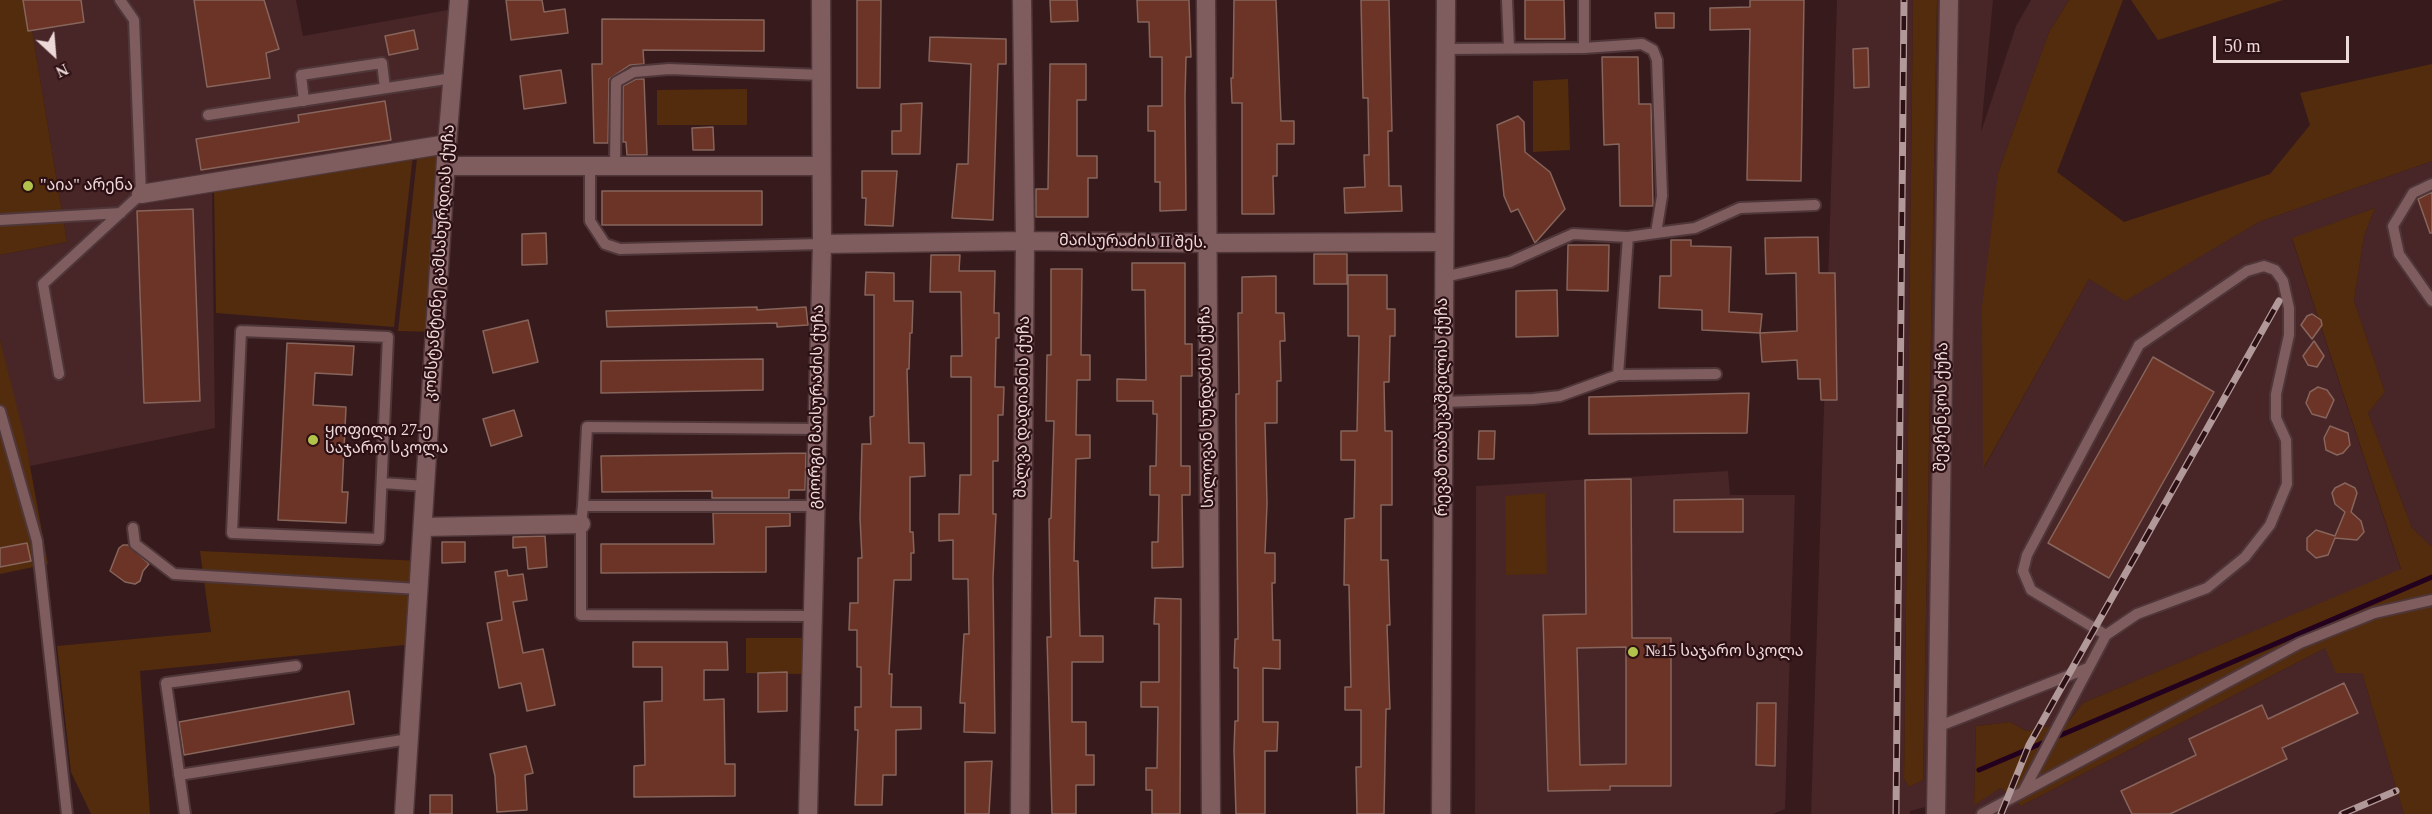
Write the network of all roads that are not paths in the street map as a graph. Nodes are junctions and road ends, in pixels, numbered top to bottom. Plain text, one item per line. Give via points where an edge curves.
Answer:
1 (120, 0) edge
2 (459, 0) edge
3 (821, 0) edge
4 (1022, 0) edge
5 (1206, 0) edge
6 (1446, 0) edge
7 (1507, 0) edge
8 (1584, 0) edge
9 (1949, 0) edge
10 (1509, 48) junction
11 (1584, 48) junction
12 (1445, 49) junction
13 (821, 75) junction
14 (453, 78) junction
15 (385, 88) junction
16 (304, 101) junction
17 (208, 115) dead end
18 (447, 144) junction
19 (448, 166) junction
20 (590, 166) junction
21 (615, 166) junction
22 (821, 166) junction
23 (2432, 184) edge
24 (141, 194) junction
25 (1815, 205) dead end
26 (120, 213) junction
27 (0, 220) edge
28 (1656, 233) junction
29 (1628, 237) junction
30 (1025, 241) junction
31 (1444, 242) junction
32 (1206, 243) junction
33 (822, 244) junction
34 (1444, 277) junction
35 (2432, 301) edge
36 (59, 374) dead end
37 (1716, 374) dead end
38 (1618, 375) junction
39 (1443, 402) junction
40 (0, 411) edge
41 (818, 429) junction
42 (382, 483) junction
43 (426, 486) junction
44 (815, 506) junction
45 (582, 515) junction
46 (423, 527) junction
47 (133, 528) dead end
48 (418, 589) junction
49 (2432, 600) edge
50 (813, 616) junction
51 (2106, 635) junction
52 (296, 666) dead end
53 (2088, 668) junction
54 (1937, 727) junction
55 (409, 739) junction
56 (179, 775) junction
57 (2024, 792) junction
58 (1936, 807) edge
59 (67, 814) edge
60 (185, 814) edge
61 (404, 814) edge
62 (808, 814) edge
63 (1020, 814) edge
64 (1211, 814) edge
65 (1441, 814) edge
66 (1982, 814) edge

1 - 24 lane via 134,20
2 - 14 street, კონსტანტინე გამსახურდიას ქუჩა
3 - 13 street, გიორგი მაისურაძის ქუჩა
4 - 30 street, შალვა დადიანის ქუჩა
5 - 32 street, სილოვან ხუნდაძის ქუჩა
6 - 12 street, რევაზ თაბუკაშვილის ქუჩა
7 - 10 lane
8 - 11 lane
9 - 54 street, შევჩენკოს ქუჩა
10 - 11 lane
10 - 12 lane
11 - 28 lane via 1642,44 1653,51 1657,60 1662,196
12 - 31 street, რევაზ თაბუკაშვილის ქუჩა
13 - 21 lane via 669,69 634,72 616,81
13 - 22 street, გიორგი მაისურაძის ქუჩა
14 - 15 lane
14 - 18 street, კონსტანტინე გამსახურდიას ქუჩა
15 - 16 lane
15 - 16 lane via 382,63 301,75
16 - 17 lane
18 - 19 street, კონსტანტინე გამსახურდიას ქუჩა
18 - 24 street
19 - 20 street
19 - 43 street, კონსტანტინე გამსახურდიას ქუჩა
20 - 21 street
20 - 33 lane via 590,221 605,244 620,249
21 - 22 street
22 - 33 street, გიორგი მაისურაძის ქუჩა
23 - 35 lane via 2413,193 2393,226 2399,254
24 - 26 lane
25 - 28 lane via 1740,208 1695,228
26 - 27 lane
26 - 36 lane via 43,285
28 - 29 lane
29 - 34 lane via 1572,234 1510,262
29 - 38 lane
30 - 32 street, მაისურაძის II შეს.
30 - 33 street, მაისურაძის II შეს.
30 - 63 street, შალვა დადიანის ქუჩა
31 - 32 street, მაისურაძის II შეს.
31 - 34 street, რევაზ თაბუკაშვილის ქუჩა
32 - 64 street, სილოვან ხუნდაძის ქუჩა
33 - 41 street, გიორგი მაისურაძის ქუჩა
34 - 39 street, რევაზ თაბუკაშვილის ქუჩა
37 - 38 lane
38 - 39 lane via 1560,396
39 - 65 street, რევაზ თაბუკაშვილის ქუჩა
40 - 59 lane via 37,541
41 - 44 street, გიორგი მაისურაძის ქუჩა
41 - 45 lane via 587,427
42 - 42 lane via 379,539 232,533 241,331 388,337
42 - 43 lane
43 - 46 street, კონსტანტინე გამსახურდიას ქუჩა
44 - 45 lane
44 - 50 street, გიორგი მაისურაძის ქუჩა
45 - 46 street
45 - 50 lane via 581,615
46 - 48 street, კონსტანტინე გამსახურდიას ქუჩა
47 - 48 lane via 135,544 174,574
48 - 55 street, კონსტანტინე გამსახურდიას ქუჩა
49 - 57 lane via 2374,613 2300,644
50 - 62 street, გიორგი მაისურაძის ქუჩა
51 - 51 lane via 2137,614 2207,588 2245,557 2270,525 2287,484 2286,440 2276,418 2276,394 2289,335 2289,308 2283,281 2275,270 2264,266 2247,271 2139,345 2027,555 2023,571 2031,591
51 - 53 lane
52 - 56 lane via 166,683
53 - 54 lane
53 - 57 lane
54 - 58 street, შევჩენკოს ქუჩა
55 - 56 lane
55 - 61 street, კონსტანტინე გამსახურდიას ქუჩა
56 - 60 lane
57 - 66 lane

